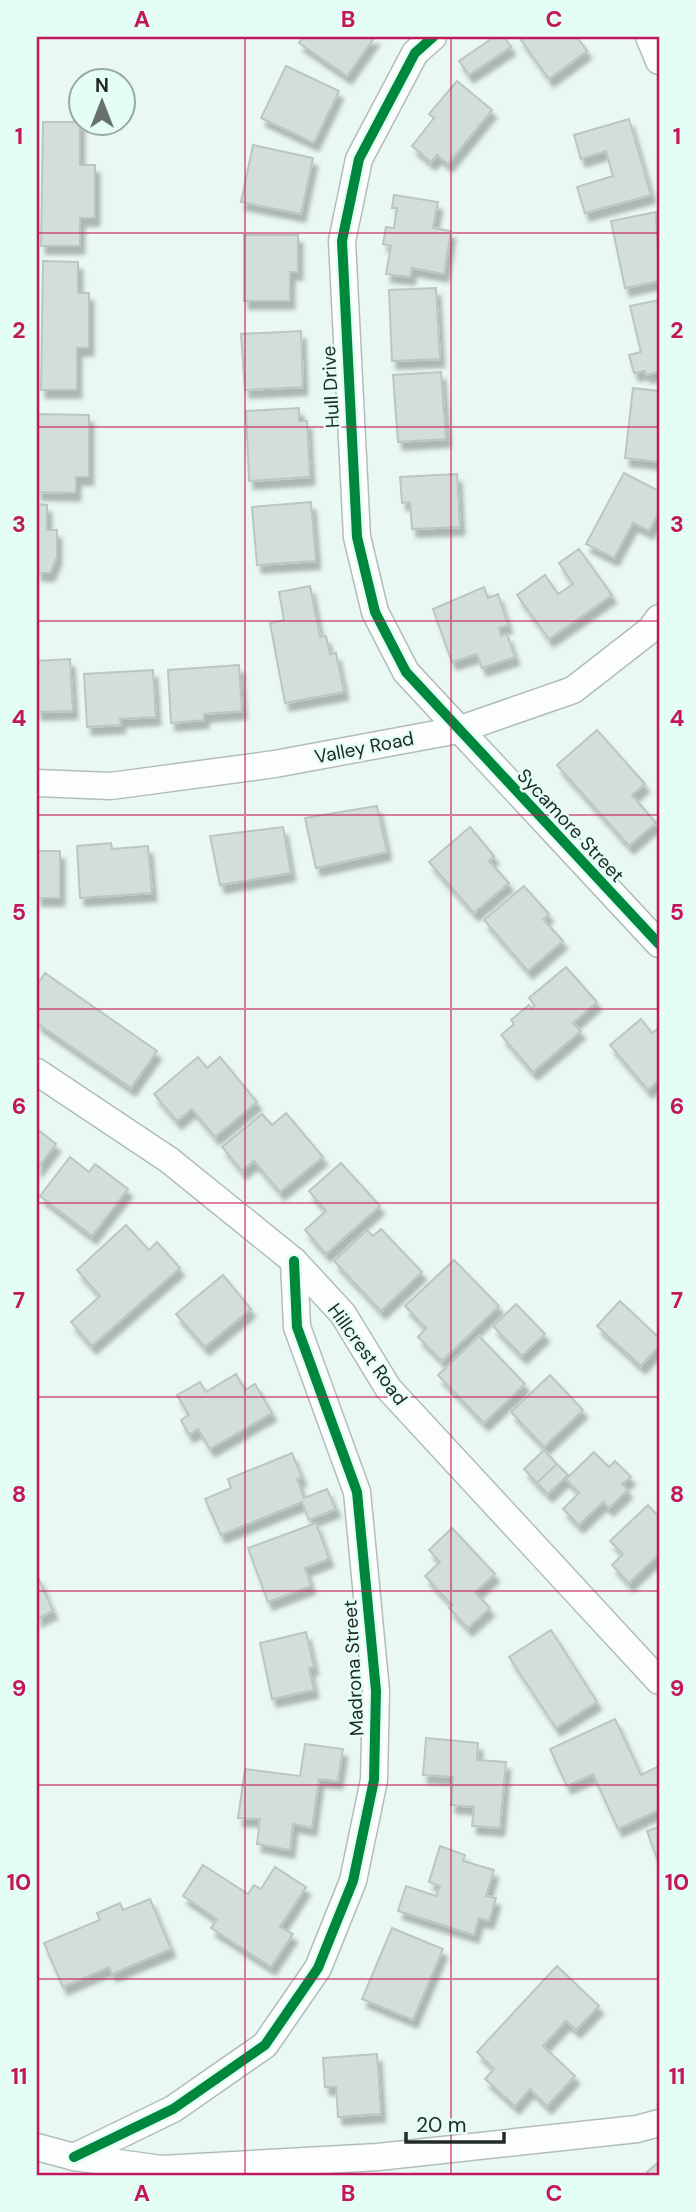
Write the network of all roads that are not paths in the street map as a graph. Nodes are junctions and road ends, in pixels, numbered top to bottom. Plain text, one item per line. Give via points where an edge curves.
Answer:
1 (433, 37) edge
2 (649, 37) edge
3 (659, 61) edge
4 (659, 618) edge
5 (458, 730) junction
6 (37, 783) edge
7 (659, 944) edge
8 (37, 1072) edge
9 (294, 1262) junction
10 (659, 1681) edge
11 (659, 2123) edge
12 (37, 2147) edge
13 (74, 2157) junction

1 - 5 street, Hull Drive via 415,54 359,159 342,241 344,319 357,537 375,612 406,672
2 - 3 street
4 - 5 street, Valley Road via 573,690
5 - 6 street, Valley Road via 275,764 111,786
5 - 7 street, Sycamore Street
8 - 9 street, Hillcrest Road via 169,1160
9 - 10 street, Hillcrest Road via 343,1314 388,1388
9 - 13 street, Madrona Street via 297,1327 357,1492 376,1691 374,1780 353,1881 318,1968 265,2045 173,2109
11 - 13 street via 378,2157 162,2169
12 - 13 street

